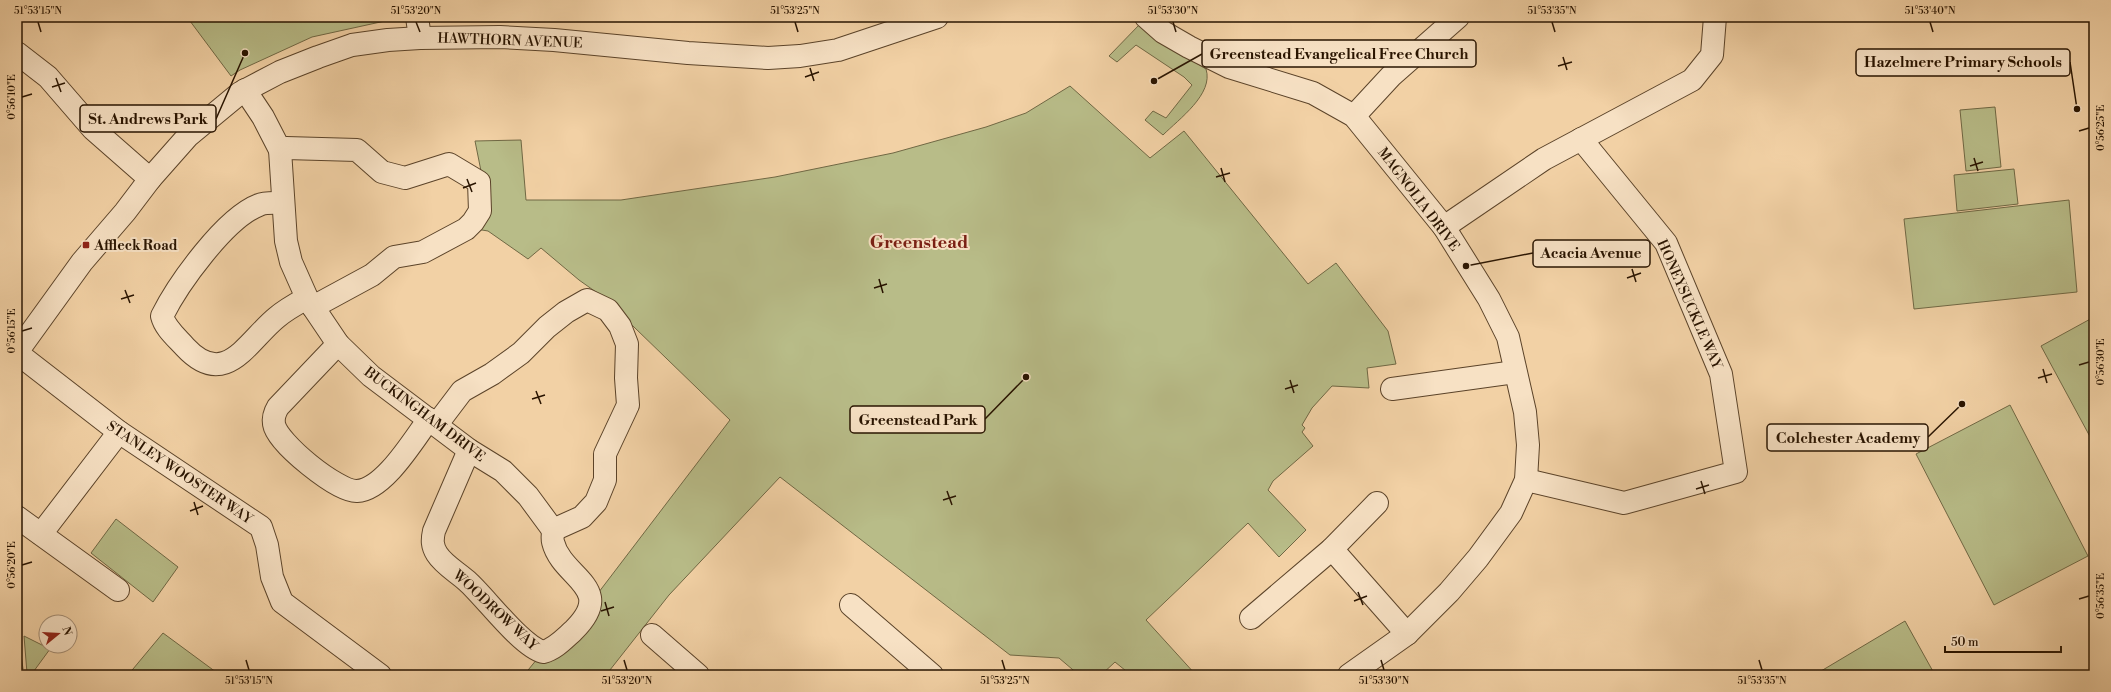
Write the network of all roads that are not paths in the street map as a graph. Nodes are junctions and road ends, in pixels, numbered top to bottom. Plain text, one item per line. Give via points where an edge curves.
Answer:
1 (937, 17) edge
2 (1146, 17) edge
3 (1458, 17) edge
4 (1715, 17) edge
5 (912, 22) edge
6 (418, 27) edge
7 (17, 53) edge
8 (245, 90) junction
9 (1354, 116) junction
10 (1581, 139) junction
11 (280, 150) junction
12 (150, 179) junction
13 (283, 203) junction
14 (1444, 227) junction
15 (310, 302) junction
16 (338, 344) junction
17 (17, 352) edge
18 (1515, 372) junction
19 (1392, 389) dead end
20 (433, 422) junction
21 (119, 432) junction
22 (469, 450) junction
23 (1526, 480) junction
24 (1376, 503) dead end
25 (17, 517) edge
26 (553, 530) junction
27 (41, 534) junction
28 (1332, 549) junction
29 (118, 590) dead end
30 (851, 606) dead end
31 (1251, 618) dead end
32 (1407, 634) junction
33 (652, 635) dead end
34 (380, 675) edge
35 (698, 675) edge
36 (932, 675) edge
37 (1349, 675) edge

1 - 5 street, HAWTHORN AVENUE
2 - 9 street, MAGNOLIA DRIVE via 1163,32 1222,64 1313,93
3 - 9 street via 1391,76
4 - 10 street via 1712,55 1692,80
5 - 6 street, HAWTHORN AVENUE via 838,50 768,58 500,37
6 - 8 street, HAWTHORN AVENUE via 352,45 280,72
7 - 12 street via 48,77 93,129
8 - 11 street, BUCKINGHAM DRIVE
8 - 12 street, HAWTHORN AVENUE via 188,136
9 - 14 street, MAGNOLIA DRIVE
10 - 14 street via 1544,159
10 - 23 street, HONEYSUCKLE WAY via 1666,243 1721,374 1736,472 1624,503
11 - 13 street, BUCKINGHAM DRIVE
11 - 15 street via 357,150 382,172 405,178 449,164 479,182 480,211 466,229 423,252 394,257 372,275
12 - 17 street, HAWTHORN AVENUE via 82,262
13 - 15 street, BUCKINGHAM DRIVE via 286,241 291,262
13 - 15 street via 259,205 237,219 206,250 170,300 162,316 164,324 192,354 207,362 223,364 236,359 275,318
14 - 18 street, MAGNOLIA DRIVE via 1492,305 1508,337
15 - 16 street, BUCKINGHAM DRIVE
16 - 20 street, BUCKINGHAM DRIVE via 371,376
16 - 20 street via 274,414 274,425 278,434 290,448 337,485 357,491 373,486 387,475
17 - 21 street, STANLEY WOOSTER WAY
18 - 19 street
18 - 23 street, MAGNOLIA DRIVE via 1525,412 1528,445
20 - 22 street, BUCKINGHAM DRIVE
20 - 26 street via 462,391 521,353 566,312 587,300 608,310 620,326 627,344 628,405 605,454 605,480 596,502 582,518
21 - 27 street
21 - 34 street, STANLEY WOOSTER WAY via 261,526 272,577 282,602
22 - 26 street, BUCKINGHAM DRIVE via 503,471 528,496
22 - 26 street, WOODROW WAY via 432,540 442,561 477,590 516,632 543,652 558,644 576,627 588,610 587,588 560,557 553,542
23 - 32 street, MAGNOLIA DRIVE via 1511,513 1478,558 1449,592
24 - 28 street
25 - 27 street
27 - 29 street
28 - 31 street
28 - 32 street
30 - 36 street
32 - 37 street, MAGNOLIA DRIVE
33 - 35 street

